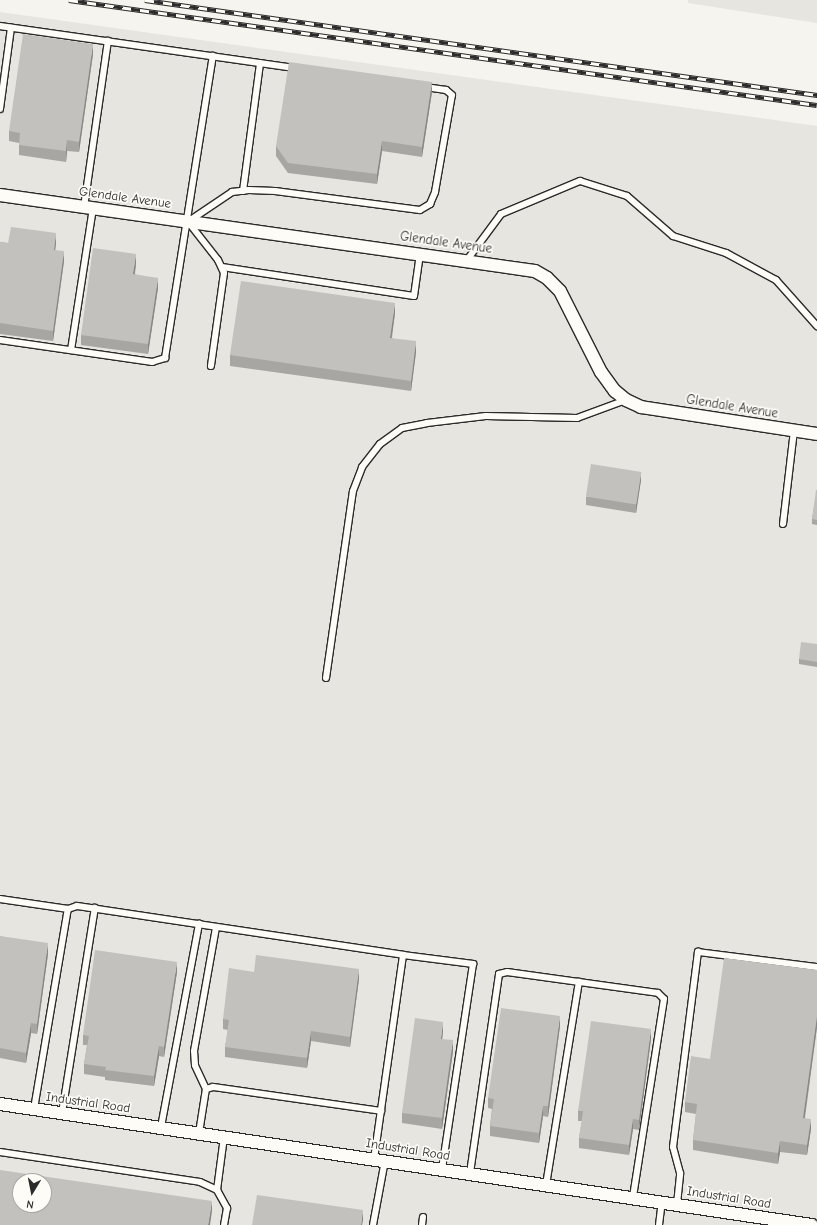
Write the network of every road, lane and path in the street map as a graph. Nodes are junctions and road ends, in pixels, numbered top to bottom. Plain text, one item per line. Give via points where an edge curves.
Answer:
1 (0, 26) edge
2 (11, 28) junction
3 (108, 41) junction
4 (213, 56) junction
5 (260, 63) junction
6 (306, 70) edge
7 (415, 85) edge
8 (0, 109) edge
9 (243, 191) junction
10 (0, 195) edge
11 (88, 207) junction
12 (188, 222) junction
13 (420, 254) junction
14 (467, 260) junction
15 (222, 267) junction
16 (817, 326) edge
17 (0, 340) edge
18 (72, 350) junction
19 (211, 366) dead end
20 (626, 400) junction
21 (794, 431) junction
22 (817, 434) edge
23 (783, 524) dead end
24 (326, 678) dead end
25 (0, 899) edge
26 (95, 908) junction
27 (68, 909) junction
28 (199, 924) junction
29 (216, 927) junction
30 (403, 955) junction
31 (817, 967) edge
32 (579, 982) junction
33 (206, 1089) junction
34 (0, 1104) edge
35 (34, 1109) junction
36 (381, 1111) junction
37 (62, 1113) junction
38 (160, 1127) junction
39 (199, 1133) junction
40 (224, 1137) junction
41 (0, 1152) edge
42 (379, 1159) junction
43 (442, 1169) junction
44 (470, 1173) junction
45 (546, 1185) junction
46 (217, 1190) junction
47 (634, 1198) junction
48 (662, 1202) junction
49 (677, 1204) junction
50 (423, 1217) dead end
51 (770, 1222) edge
52 (224, 1225) edge
53 (373, 1225) edge
54 (422, 1225) edge
55 (659, 1225) edge
56 (812, 1225) edge

1 - 2 lane
2 - 3 lane
2 - 8 lane
3 - 4 lane
3 - 11 lane
4 - 5 lane
4 - 12 lane
5 - 6 lane
5 - 9 lane
7 - 9 lane via 446,90 452,95 435,192 430,204 420,210 275,191
9 - 12 lane via 232,192
10 - 11 street, Glendale Avenue
11 - 12 street, Glendale Avenue
11 - 18 lane
12 - 13 street, Glendale Avenue
12 - 15 lane
12 - 18 lane via 165,358 152,362
13 - 14 street, Glendale Avenue
13 - 15 lane via 414,296
14 - 16 lane via 501,214 580,181 627,196 673,236 726,253 776,280
14 - 20 street, Glendale Avenue via 535,271 554,284 568,303 601,372 615,391
15 - 19 lane via 222,297
17 - 18 lane
20 - 21 street, Glendale Avenue via 641,407
20 - 24 lane via 577,418 486,416 428,423 402,428 380,444 362,467 353,491
21 - 22 street, Glendale Avenue
21 - 23 lane
25 - 27 lane
26 - 27 lane via 77,906
26 - 28 lane
26 - 37 lane
27 - 35 lane
28 - 29 lane
28 - 38 lane
29 - 30 lane
29 - 33 lane via 194,1051 194,1065
30 - 36 lane
30 - 43 lane via 473,964
31 - 49 lane via 698,952 673,1147 680,1173
32 - 44 lane via 507,972 498,974
32 - 45 lane
32 - 47 lane via 658,993 664,999
33 - 36 lane via 213,1087
33 - 39 lane
34 - 35 street, Industrial Road
35 - 37 street, Industrial Road
36 - 42 lane
37 - 38 street, Industrial Road
38 - 39 street, Industrial Road
39 - 40 street, Industrial Road
40 - 42 street, Industrial Road
40 - 46 lane
41 - 46 lane via 200,1182
42 - 43 street, Industrial Road
42 - 53 lane
43 - 44 street, Industrial Road
44 - 45 street, Industrial Road
45 - 47 street, Industrial Road
46 - 52 lane via 227,1208
47 - 48 street, Industrial Road
48 - 49 street, Industrial Road
48 - 55 lane
49 - 51 street, Industrial Road
50 - 54 lane
51 - 56 street, Industrial Road

